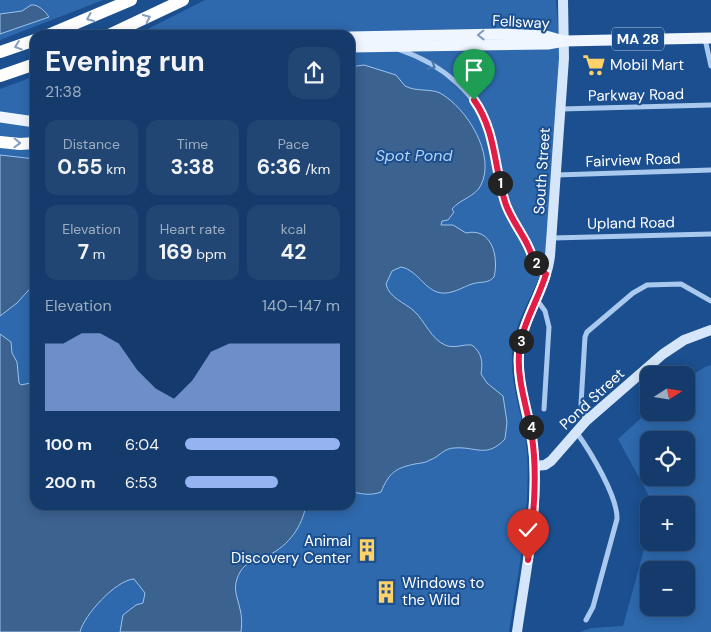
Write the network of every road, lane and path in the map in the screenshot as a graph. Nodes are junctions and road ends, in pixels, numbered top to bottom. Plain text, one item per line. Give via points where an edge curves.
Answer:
1 (131, 0) edge
2 (183, 0) edge
3 (563, 0) edge
4 (60, 30) edge
5 (120, 30) edge
6 (355, 37) edge
7 (708, 38) edge
8 (564, 41) junction
9 (30, 42) edge
10 (355, 47) edge
11 (387, 47) junction
12 (0, 52) edge
13 (30, 66) edge
14 (711, 66) edge
15 (0, 76) edge
16 (711, 106) edge
17 (561, 109) junction
18 (0, 117) edge
19 (30, 117) edge
20 (15, 119) junction
21 (30, 121) edge
22 (0, 142) edge
23 (30, 143) edge
24 (711, 170) edge
25 (556, 174) junction
26 (711, 234) edge
27 (552, 238) junction
28 (546, 274) junction
29 (536, 300) junction
30 (711, 302) edge
31 (711, 330) edge
32 (544, 409) dead end
33 (586, 421) junction
34 (576, 432) junction
35 (535, 466) junction
36 (586, 620) dead end
37 (517, 632) edge

1 -> 4 highway
5 -> 2 highway
3 - 8 main road, South Street
8 -> 6 main road, Fellsway / MA 28 via 546,36 503,34
7 - 8 main road, MA 28
7 - 14 street
8 - 11 main road, Fellsway / MA 28
8 - 17 main road, South Street
9 -> 12 highway
10 - 11 main road, Fellsway / MA 28
11 -> 28 street via 408,53 440,70 477,104 492,139 508,212 538,269
13 - 15 highway
16 - 17 street, Parkway Road
17 - 25 main road, South Street
18 - 20 main road
19 - 20 main road
20 - 21 main road
22 -> 23 highway
24 - 25 street, Fairview Road
25 - 27 main road, South Street
26 - 27 street, Upland Road
27 - 28 main road, South Street
28 - 29 main road, South Street
29 - 32 street via 545,311 549,327
29 - 35 main road, South Street via 523,333 519,359
30 - 33 street via 683,284 647,285 587,332 584,337 581,404
31 - 33 main road, Pond Street via 668,350
33 - 34 main road, Pond Street
34 - 35 main road, Pond Street via 550,462
34 - 36 street via 613,497 618,513 593,607
35 - 37 main road via 531,533

